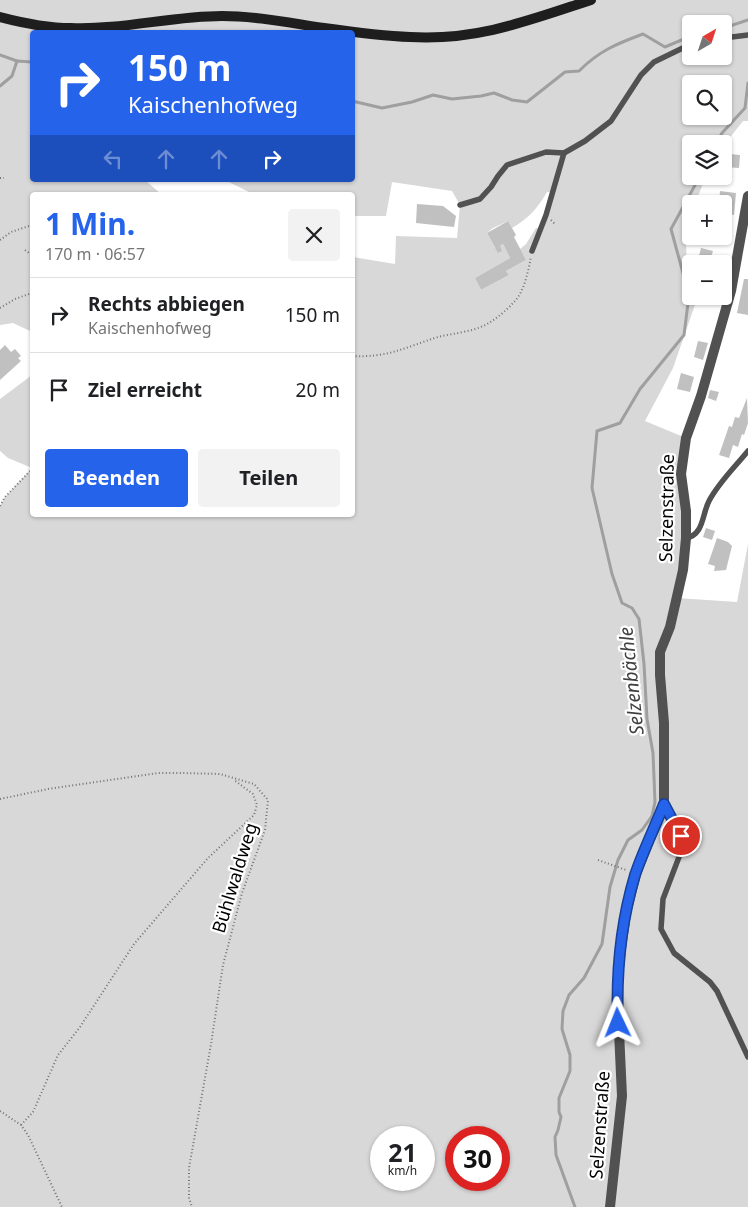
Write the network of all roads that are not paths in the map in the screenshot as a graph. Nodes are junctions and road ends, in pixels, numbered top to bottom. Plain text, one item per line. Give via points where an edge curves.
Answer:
1 (591, 0) edge
2 (0, 17) edge
3 (340, 30) edge
4 (355, 32) edge
5 (748, 35) edge
6 (732, 37) edge
7 (682, 48) edge
8 (564, 153) junction
9 (748, 196) edge
10 (460, 205) dead end
11 (532, 251) road end
12 (748, 451) edge
13 (686, 538) junction
14 (664, 804) junction
15 (748, 1057) edge
16 (610, 1207) edge

1 - 4 main road via 482,33 412,38
2 - 3 main road via 33,25 72,28 210,16 247,16
5 - 6 lane
7 - 8 lane via 654,62 611,121
8 - 10 lane via 546,152 507,165 480,199
8 - 11 lane
9 - 13 street, Selzenstraße via 731,291 686,438 681,474
12 - 13 lane via 709,501 699,530 693,537
13 - 14 street, Selzenstraße via 674,613 660,652
14 - 15 lane via 681,836 679,857 663,899 661,929 674,953 717,991
14 - 16 street, Selzenstraße via 636,874 622,939 617,988 622,1096

